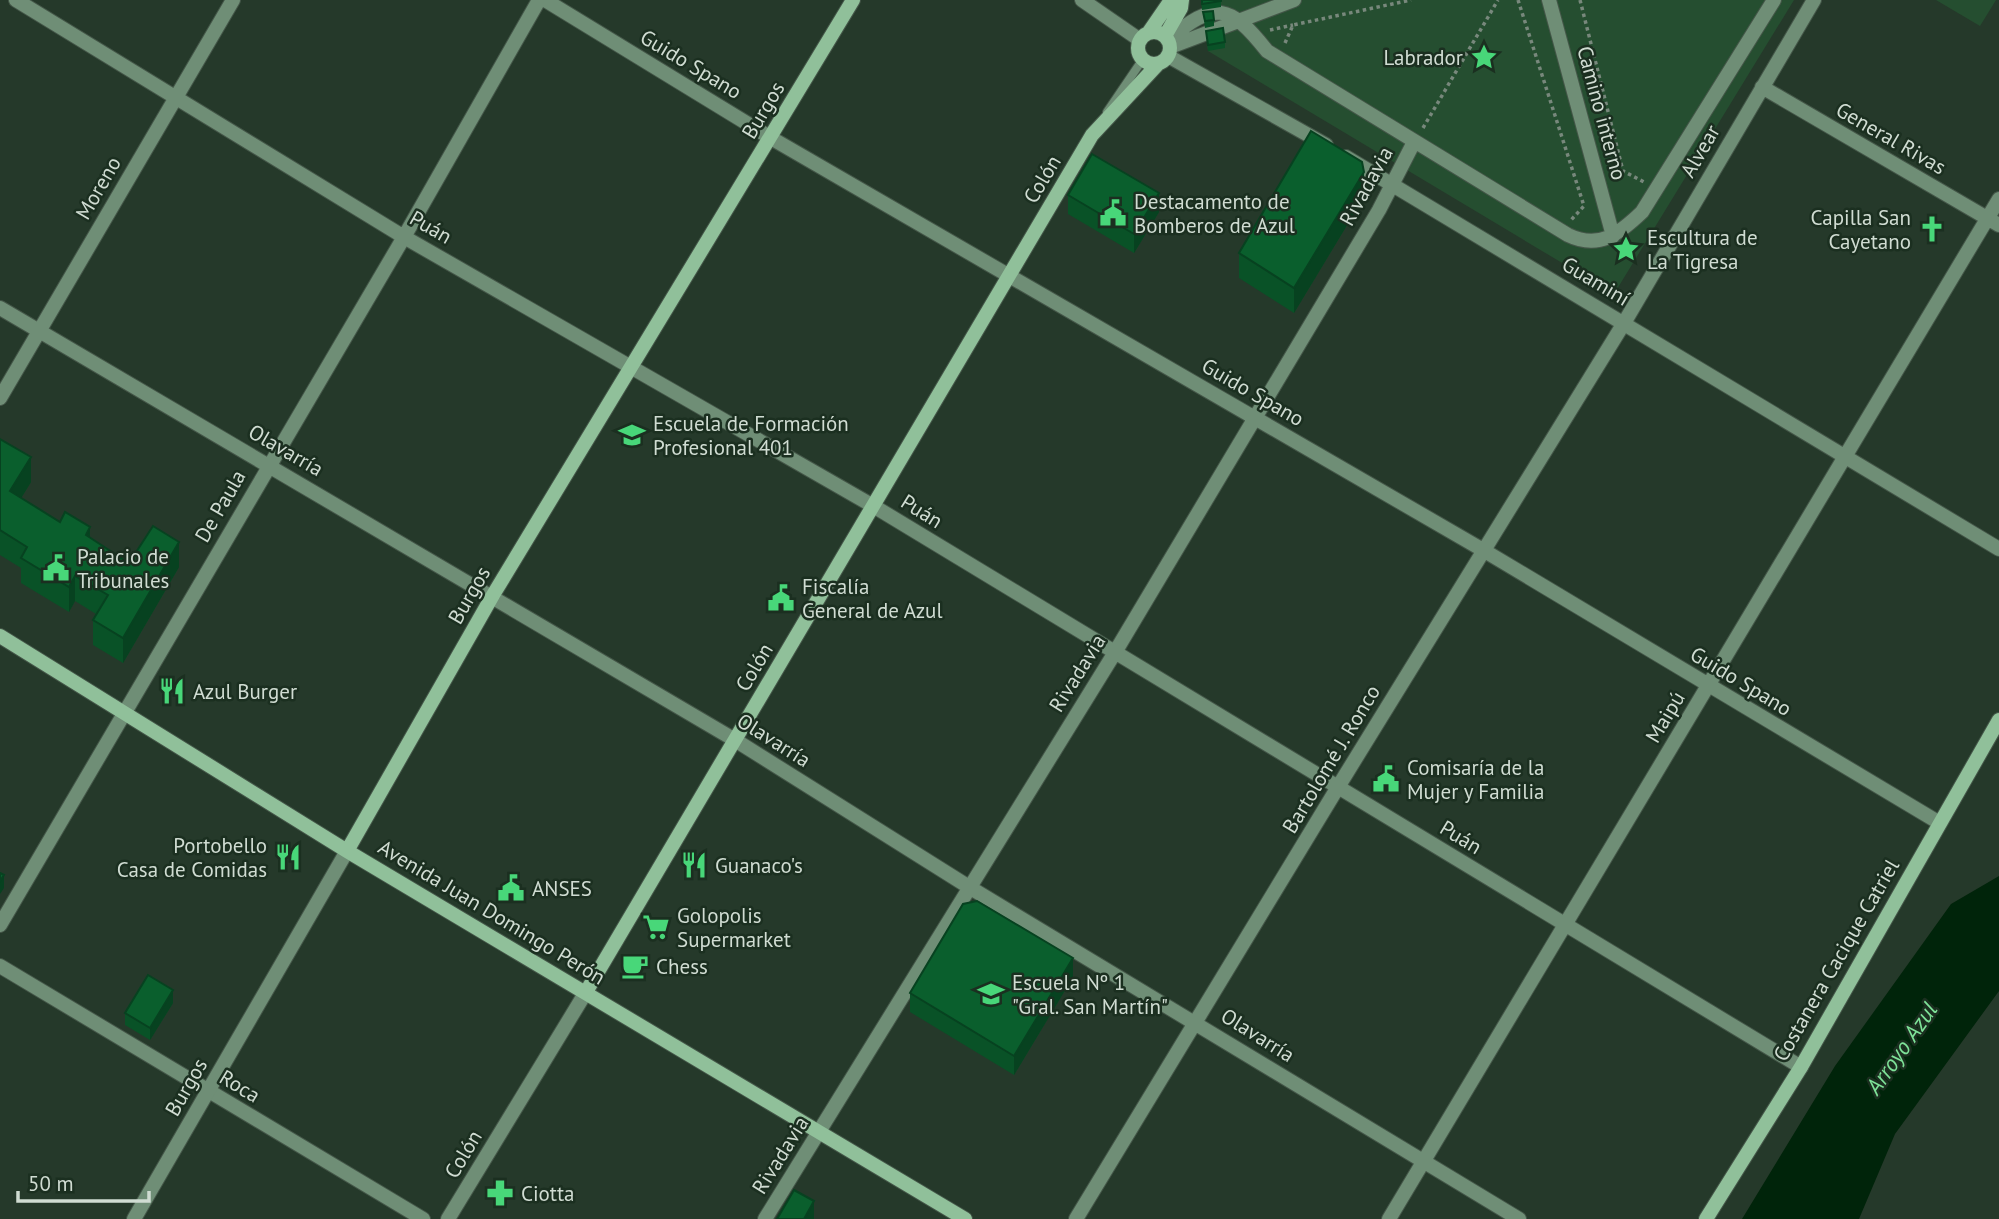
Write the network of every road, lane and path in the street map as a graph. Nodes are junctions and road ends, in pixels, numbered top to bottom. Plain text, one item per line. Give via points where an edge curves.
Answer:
1 (16, 0) edge
2 (233, 0) edge
3 (539, 0) edge
4 (545, 0) edge
5 (853, 0) edge
6 (1082, 0) edge
7 (1171, 0) edge
8 (1182, 0) edge
9 (1294, 0) edge
10 (1411, 0) edge
11 (1498, 0) edge
12 (1518, 0) edge
13 (1549, 0) edge
14 (1580, 0) edge
15 (1774, 0) edge
16 (1814, 0) edge
17 (1241, 18) junction
18 (1145, 36) junction
19 (1166, 48) junction
20 (1295, 50) dead end
21 (1143, 59) junction
22 (1762, 87) junction
23 (176, 97) junction
24 (1422, 129) junction
25 (1092, 135) junction
26 (1434, 136) dead end
27 (771, 138) junction
28 (1414, 142) junction
29 (1650, 172) dead end
30 (1392, 183) junction
31 (1999, 199) edge
32 (1570, 220) dead end
33 (1993, 221) edge
34 (1613, 236) junction
35 (404, 237) junction
36 (1009, 274) junction
37 (0, 308) edge
38 (1624, 323) junction
39 (39, 332) junction
40 (631, 367) junction
41 (0, 398) edge
42 (1255, 418) junction
43 (1847, 457) junction
44 (269, 464) junction
45 (875, 507) junction
46 (1999, 549) edge
47 (1483, 550) junction
48 (493, 595) junction
49 (0, 636) edge
50 (1114, 654) junction
51 (1707, 687) junction
52 (123, 711) junction
53 (1999, 719) edge
54 (735, 740) junction
55 (1338, 787) junction
56 (1938, 822) junction
57 (347, 851) junction
58 (969, 887) junction
59 (0, 925) edge
60 (1566, 926) junction
61 (0, 967) edge
62 (586, 992) junction
63 (1197, 1022) junction
64 (1801, 1067) junction
65 (208, 1092) junction
66 (819, 1132) junction
67 (1424, 1161) junction
68 (134, 1219) edge
69 (423, 1219) edge
70 (448, 1219) edge
71 (765, 1219) edge
72 (965, 1219) edge
73 (1076, 1219) edge
74 (1389, 1219) edge
75 (1519, 1219) edge
76 (1706, 1219) edge

1 - 23 street, Puán
2 - 23 street, Moreno
3 - 35 street, De Paula
4 - 27 street, Guido Spano
5 - 27 main road, Burgos
6 - 18 street
7 - 18 main road
8 - 19 main road, Colón
9 - 17 street
10 - 20 path via 1293,25 1284,43
11 - 24 path
12 - 32 path via 1584,206
13 - 34 street, Camino interno
14 - 29 path via 1623,171 1643,183
15 - 34 street via 1642,212
16 - 22 street, Alvear
17 - 19 street via 1222,30
17 - 28 street via 1266,51
18 - 19 main road
18 - 21 main road via 1138,50
19 - 21 main road
19 - 25 main road, Colón
19 - 30 street, Guaminí
21 - 25 lane, Colón
22 - 33 street, General Rivas
22 - 38 street, Alvear
23 - 35 street, Puán
23 - 39 street, Moreno
24 - 26 path
24 - 28 path
25 - 36 main road, Colón
27 - 36 street, Guido Spano
27 - 40 main road, Burgos
28 - 30 street, Rivadavia
28 - 34 street via 1580,241
30 - 38 street, Guaminí
30 - 42 street, Rivadavia
31 - 33 street, Maipú
33 - 43 street, Maipú
35 - 40 street, Puán
35 - 44 street, De Paula
36 - 42 street, Guido Spano
36 - 45 main road, Colón
37 - 39 street, Olavarría
38 - 43 street, Guaminí
38 - 47 street, Bartolomé J. Ronco
39 - 41 street, Moreno
39 - 44 street, Olavarría
40 - 45 street, Puán
40 - 48 main road, Burgos
42 - 47 street, Guido Spano
42 - 50 street, Rivadavia
43 - 46 street, Guaminí
43 - 51 street, Maipú
44 - 48 street, Olavarría
44 - 52 street, De Paula
45 - 50 street, Puán
45 - 54 main road, Colón
47 - 51 street, Guido Spano
47 - 55 street, Bartolomé J. Ronco
48 - 54 street, Olavarría
48 - 57 main road, Burgos
49 - 52 main road, Avenida Juan Domingo Perón
50 - 55 street, Puán
50 - 58 street, Rivadavia
51 - 56 street, Guido Spano
51 - 60 street, Maipú
52 - 57 main road, Avenida Juan Domingo Perón
52 - 59 street, De Paula
53 - 56 main road, Costanera Cacique Catriel
54 - 58 street, Olavarría
54 - 62 main road, Colón
55 - 60 street, Puán
55 - 63 street, Bartolomé J. Ronco
56 - 64 main road, Costanera Cacique Catriel
57 - 62 main road, Avenida Juan Domingo Perón
57 - 65 street, Burgos
58 - 63 street, Olavarría
58 - 66 street, Rivadavia
60 - 64 street, Puán
60 - 67 street, Maipú
61 - 65 street, Roca
62 - 66 main road, Avenida Juan Domingo Perón
62 - 70 street, Colón
63 - 67 street, Olavarría
63 - 73 street, Bartolomé J. Ronco
64 - 76 main road, Costanera Cacique Catriel
65 - 68 street, Burgos
65 - 69 street, Roca
66 - 71 street, Rivadavia
66 - 72 main road, Avenida Juan Domingo Perón
67 - 74 street, Maipú
67 - 75 street, Olavarría

